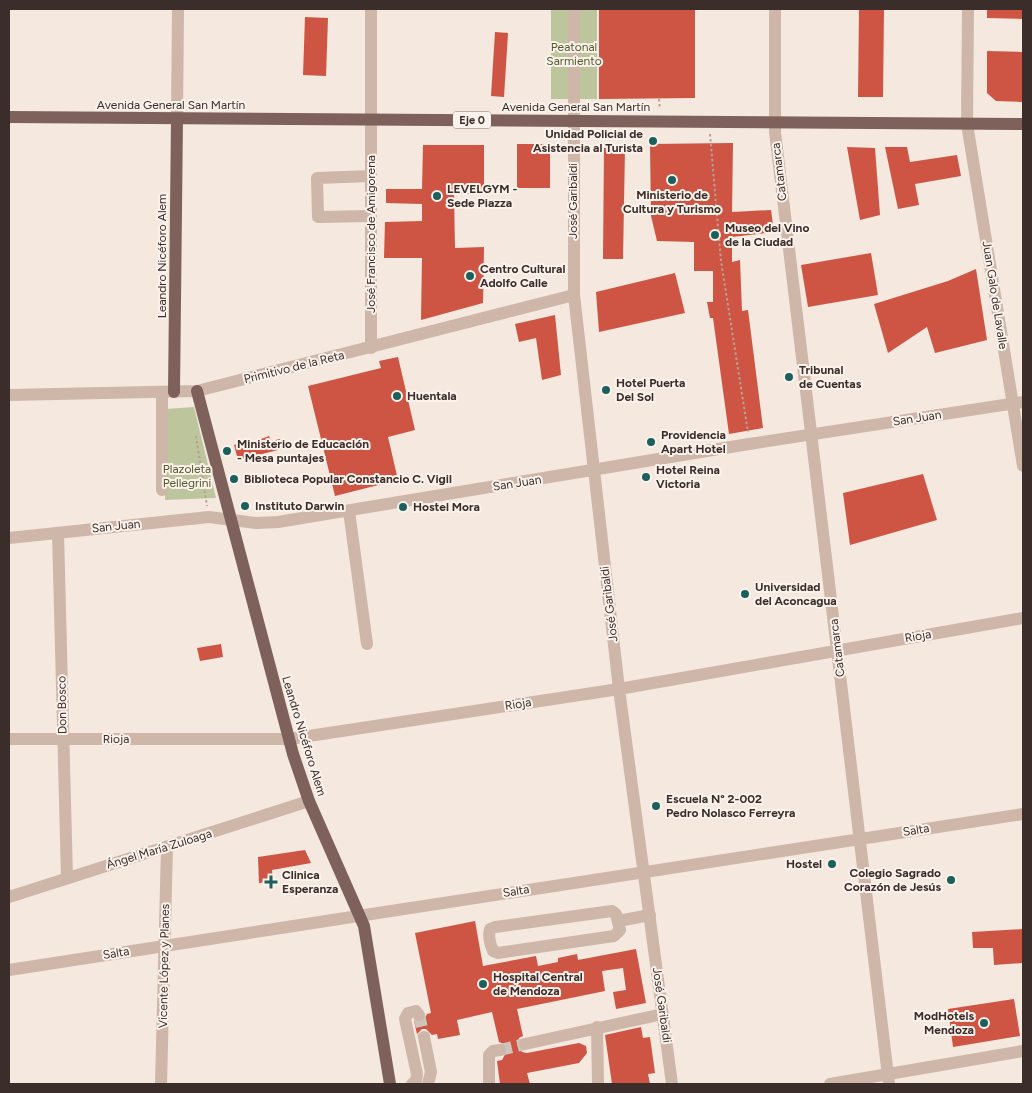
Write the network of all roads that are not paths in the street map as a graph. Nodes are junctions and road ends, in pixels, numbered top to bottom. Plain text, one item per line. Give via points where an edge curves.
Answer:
1 (178, 9) edge
2 (371, 9) edge
3 (574, 9) edge
4 (775, 9) edge
5 (968, 9) edge
6 (9, 118) edge
7 (177, 119) junction
8 (371, 120) junction
9 (573, 121) junction
10 (774, 122) junction
11 (967, 124) junction
12 (1023, 124) edge
13 (371, 176) junction
14 (371, 216) junction
15 (574, 294) junction
16 (371, 348) junction
17 (197, 391) junction
18 (168, 392) junction
19 (9, 395) edge
20 (1018, 403) edge
21 (811, 434) junction
22 (1023, 466) edge
23 (594, 470) junction
24 (162, 490) dead end
25 (349, 511) junction
26 (231, 520) junction
27 (58, 533) junction
28 (9, 538) edge
29 (1023, 618) edge
30 (367, 644) dead end
31 (837, 650) junction
32 (619, 689) junction
33 (9, 739) edge
34 (63, 739) junction
35 (289, 740) junction
36 (309, 801) junction
37 (1023, 814) edge
38 (859, 838) junction
39 (167, 847) junction
40 (644, 870) junction
41 (66, 878) junction
42 (9, 897) edge
43 (650, 915) junction
44 (361, 916) junction
45 (618, 921) junction
46 (164, 946) junction
47 (9, 970) edge
48 (663, 1014) junction
49 (419, 1015) dead end
50 (598, 1027) junction
51 (424, 1037) tunnel mouth
52 (525, 1044) tunnel mouth
53 (500, 1050) tunnel mouth
54 (1023, 1051) edge
55 (889, 1079) edge
56 (161, 1084) edge
57 (390, 1084) edge
58 (412, 1084) edge
59 (428, 1084) edge
60 (489, 1084) edge
61 (598, 1084) edge
62 (672, 1084) edge
63 (830, 1084) edge

1 - 7 street
2 - 8 street, José Francisco de Amigorena
3 - 9 street, José Garibaldi
4 - 10 street, Catamarca
5 - 11 street, Juan Galo de Lavalle
6 - 7 main road, Avenida General San Martín / Eje 0
7 - 8 main road, Avenida General San Martín / Eje 0
7 - 18 main road, Leandro Nicéforo Alem
8 - 9 main road, Avenida General San Martín / Eje 0
8 - 13 street, José Francisco de Amigorena
9 - 10 main road, Avenida General San Martín / Eje 0
9 - 15 street, José Garibaldi
10 - 11 main road, Avenida General San Martín / Eje 0
10 - 21 street, Catamarca
11 - 12 main road, Avenida General San Martín / Eje 0
11 - 20 street, Juan Galo de Lavalle
13 - 14 street, José Francisco de Amigorena
13 - 14 street via 317,178 318,217
14 - 16 street, José Francisco de Amigorena
15 - 16 street, Primitivo de la Reta
15 - 23 street, José Garibaldi
16 - 17 street, Primitivo de la Reta
17 - 18 street, Primitivo de la Reta
17 - 26 main road, Leandro Nicéforo Alem
18 - 19 street, Primitivo de la Reta
18 - 24 street
20 - 21 street, San Juan
20 - 22 street, Juan Galo de Lavalle
21 - 23 street, San Juan
21 - 31 street, Catamarca
23 - 25 street, San Juan
23 - 32 street, José Garibaldi
25 - 26 street, San Juan via 268,524
25 - 30 street
26 - 27 street, San Juan via 209,517
26 - 35 main road, Leandro Nicéforo Alem
27 - 28 street, San Juan
27 - 34 street, Don Bosco
29 - 31 street, Rioja
31 - 32 street, Rioja
31 - 38 street, Catamarca
32 - 35 street, Rioja
32 - 40 street, José Garibaldi
33 - 34 street, Rioja
34 - 35 street, Rioja
34 - 41 street, Don Bosco
35 - 36 main road, Leandro Nicéforo Alem
36 - 39 street, Ángel María Zuloaga
36 - 44 main road, Leandro Nicéforo Alem
37 - 38 street, Salta
38 - 40 street, Salta
38 - 55 street, Catamarca
39 - 41 street, Ángel María Zuloaga
39 - 46 street, Vicente López y Planes
40 - 43 street, José Garibaldi
40 - 44 street, Salta
41 - 42 street, Ángel María Zuloaga
43 - 45 street
43 - 48 street, José Garibaldi
44 - 46 street, Salta
44 - 57 main road, Leandro Nicéforo Alem
45 - 45 street via 612,911 495,927 489,934 493,951 498,953 614,936 620,930
46 - 47 street, Salta
46 - 56 street, Vicente López y Planes
48 - 50 street
48 - 62 street, José Garibaldi
49 - 58 street via 416,1010 408,1013 405,1019 417,1074
50 - 52 street
50 - 61 street
51 - 59 street via 431,1072
53 - 60 street via 489,1055
54 - 55 street
55 - 63 street

